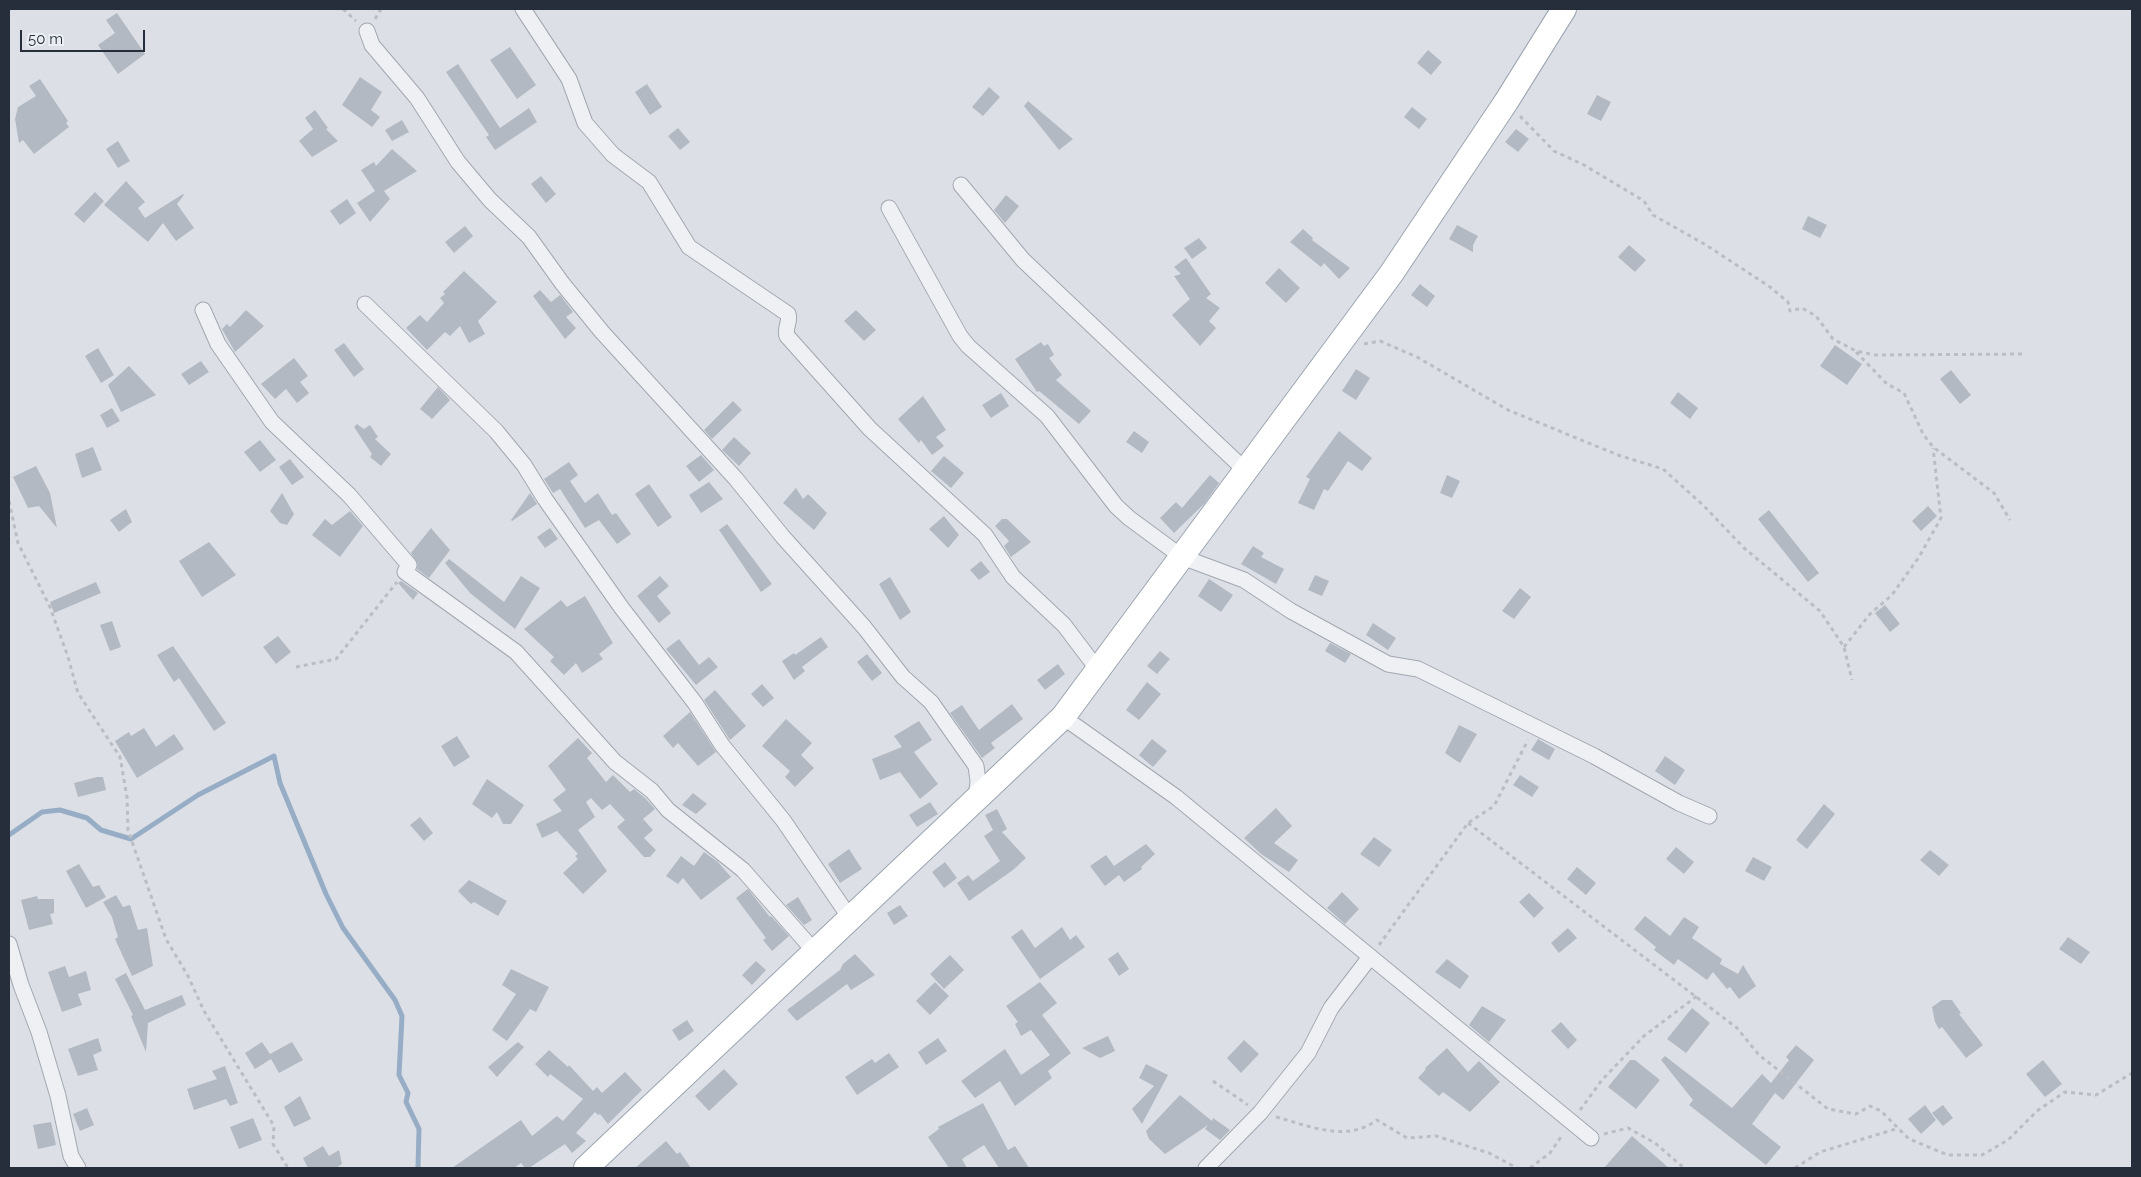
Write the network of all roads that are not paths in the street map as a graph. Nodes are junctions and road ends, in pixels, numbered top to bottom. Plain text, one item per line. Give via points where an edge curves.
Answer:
1 (523, 9) edge
2 (1564, 9) edge
3 (367, 30) dead end
4 (960, 185) dead end
5 (888, 208) dead end
6 (365, 304) dead end
7 (203, 310) dead end
8 (1246, 471) junction
9 (1182, 557) junction
10 (1098, 670) junction
11 (1063, 718) junction
12 (976, 800) junction
13 (1709, 816) dead end
14 (850, 918) junction
15 (9, 944) edge
16 (816, 952) junction
17 (1370, 958) junction
18 (1591, 1138) road end
19 (78, 1168) edge
20 (586, 1168) edge
21 (1206, 1168) edge

1 - 10 street via 569,79 584,124 613,155 649,182 689,247 788,314 787,336 870,429 985,535 1013,577 1064,625
2 - 8 main road via 1391,274
3 - 12 street via 372,45 417,98 458,162 490,200 529,237 602,332 736,479 903,676 931,702 976,766
4 - 8 street via 1023,260
5 - 9 street via 968,346 1047,416 1116,506
6 - 14 street via 496,431 524,465 621,607 695,703 722,744 783,820
7 - 16 street via 218,344 272,422 349,495 410,565 405,572 516,652 615,762 652,791 668,810 743,870
8 - 9 main road
9 - 10 main road
9 - 13 street via 1244,580 1290,611 1388,664 1418,669
10 - 11 main road
11 - 12 main road
11 - 17 street via 1176,798
12 - 14 main road
14 - 16 main road
15 - 19 street via 58,1096 71,1156
16 - 20 main road
17 - 18 street
17 - 21 street via 1331,1008 1308,1054 1260,1113

